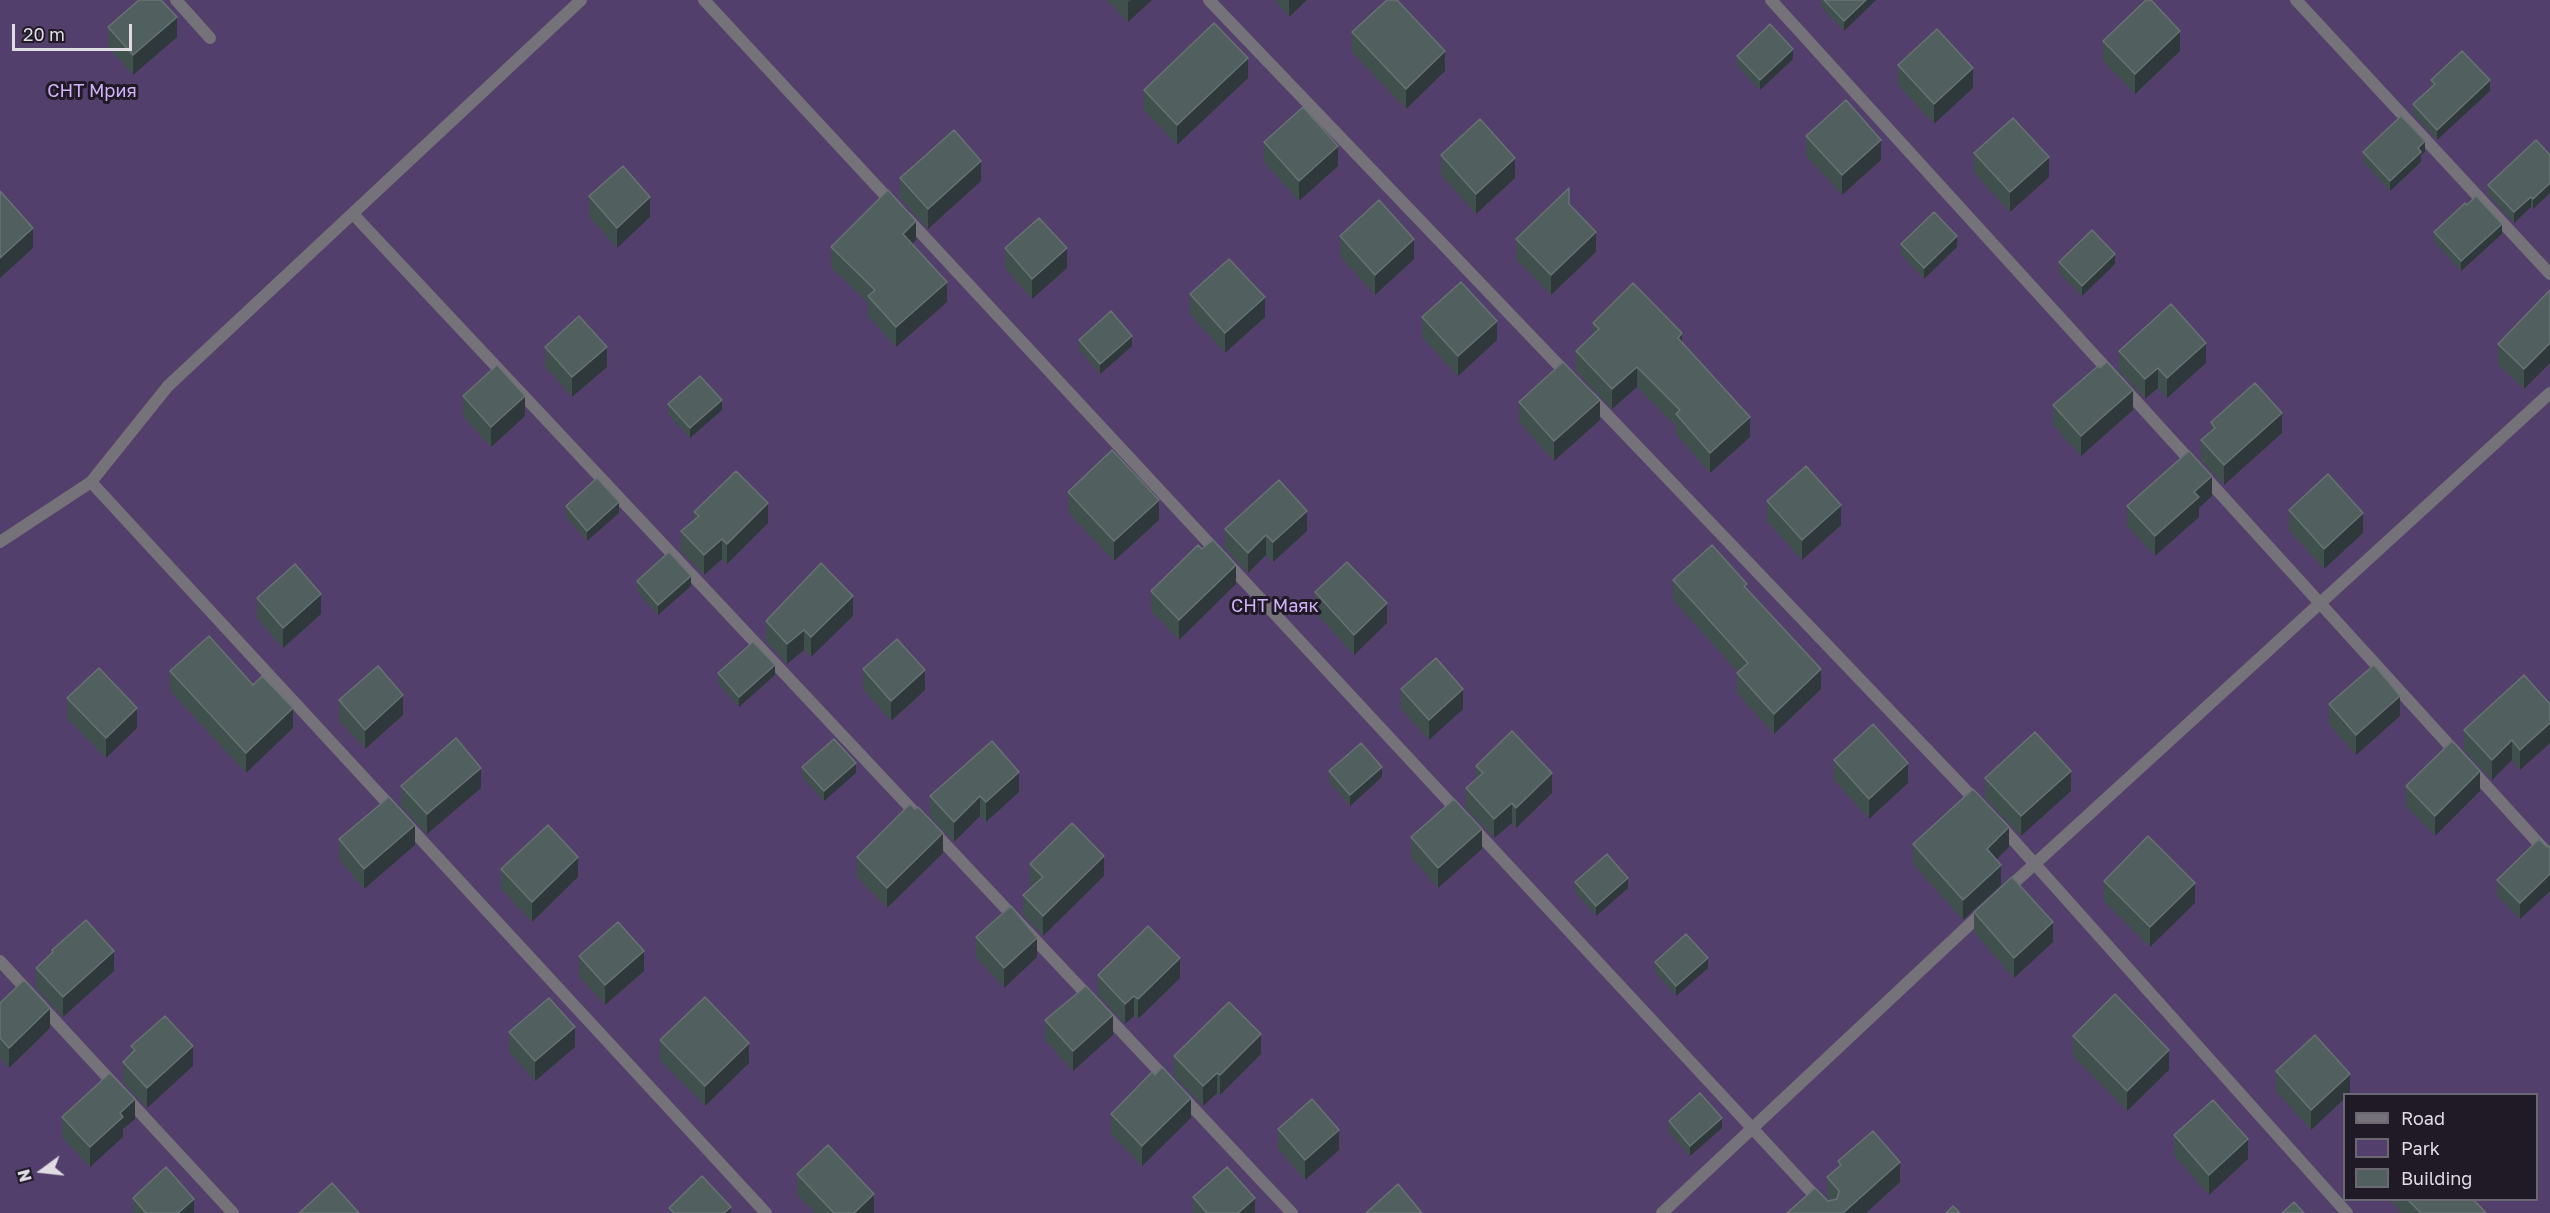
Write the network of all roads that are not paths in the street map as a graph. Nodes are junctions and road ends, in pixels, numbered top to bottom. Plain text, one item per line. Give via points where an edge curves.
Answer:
1 (176, 0) edge
2 (580, 0) edge
3 (704, 0) edge
4 (1209, 0) edge
5 (1771, 0) edge
6 (2296, 0) edge
7 (210, 38) dead end
8 (353, 214) junction
9 (2550, 274) edge
10 (2550, 393) edge
11 (91, 482) junction
12 (0, 542) edge
13 (2320, 601) junction
14 (2550, 856) edge
15 (2036, 862) junction
16 (0, 961) edge
17 (1753, 1128) junction
18 (232, 1213) edge
19 (766, 1213) edge
20 (1292, 1213) edge
21 (1662, 1213) edge
22 (1831, 1213) edge
23 (2348, 1213) edge

1 - 7 street
2 - 8 street
3 - 17 street
4 - 15 street
5 - 13 street
6 - 9 street
8 - 11 street via 168,386
8 - 20 street
10 - 13 street
11 - 12 street
11 - 19 street
13 - 14 street
13 - 15 street
15 - 17 street
15 - 23 street
16 - 18 street
17 - 21 street
17 - 22 street

